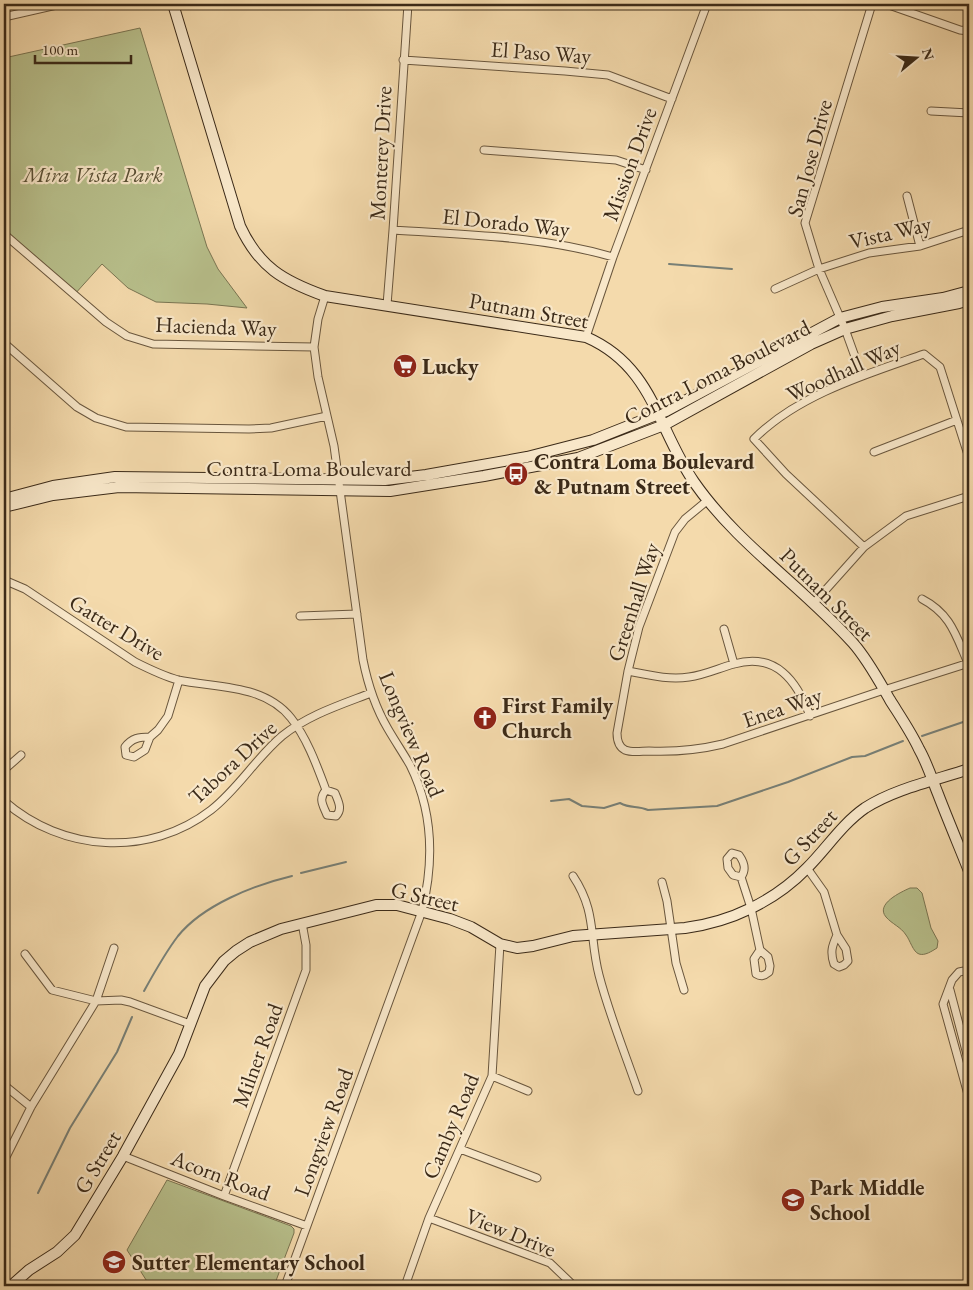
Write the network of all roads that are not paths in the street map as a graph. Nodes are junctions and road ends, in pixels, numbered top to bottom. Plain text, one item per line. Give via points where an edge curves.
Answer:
1 (61, 4) edge
2 (173, 4) edge
3 (408, 4) edge
4 (707, 4) edge
5 (872, 4) edge
6 (886, 4) edge
7 (4, 17) edge
8 (969, 31) edge
9 (403, 60) junction
10 (672, 99) junction
11 (931, 111) dead end
12 (969, 113) edge
13 (484, 150) dead end
14 (646, 170) junction
15 (907, 196) dead end
16 (393, 230) junction
17 (969, 230) edge
18 (4, 234) edge
19 (920, 246) junction
20 (613, 257) junction
21 (819, 269) junction
22 (775, 289) dead end
23 (969, 291) edge
24 (325, 296) junction
25 (969, 300) edge
26 (386, 305) junction
27 (840, 318) junction
28 (845, 329) junction
29 (586, 337) junction
30 (4, 343) edge
31 (314, 347) junction
32 (862, 376) junction
33 (659, 414) junction
34 (327, 416) junction
35 (957, 420) junction
36 (664, 425) junction
37 (874, 452) dead end
38 (969, 458) edge
39 (338, 479) junction
40 (340, 491) junction
41 (969, 496) edge
42 (4, 499) edge
43 (708, 500) junction
44 (4, 507) edge
45 (864, 547) junction
46 (4, 580) edge
47 (922, 599) dead end
48 (812, 604) junction
49 (357, 614) junction
50 (300, 616) dead end
51 (724, 628) dead end
52 (969, 663) edge
53 (734, 664) junction
54 (628, 671) junction
55 (179, 680) junction
56 (884, 690) junction
57 (371, 693) junction
58 (810, 716) junction
59 (296, 726) junction
60 (617, 728) joint
61 (150, 737) dead end
62 (22, 755) dead end
63 (4, 770) edge
64 (969, 770) edge
65 (933, 780) junction
66 (326, 790) dead end
67 (4, 801) edge
68 (807, 868) junction
69 (969, 871) edge
70 (573, 876) dead end
71 (741, 876) dead end
72 (662, 882) dead end
73 (751, 908) junction
74 (422, 911) junction
75 (302, 923) junction
76 (671, 929) junction
77 (594, 934) junction
78 (837, 935) dead end
79 (500, 944) junction
80 (114, 948) dead end
81 (760, 950) dead end
82 (25, 954) dead end
83 (969, 970) edge
84 (950, 989) junction
85 (684, 990) dead end
86 (96, 1000) junction
87 (190, 1024) junction
88 (969, 1062) edge
89 (492, 1076) junction
90 (4, 1085) edge
91 (528, 1091) dead end
92 (638, 1091) dead end
93 (969, 1098) edge
94 (31, 1107) junction
95 (460, 1149) junction
96 (123, 1156) junction
97 (4, 1160) edge
98 (537, 1178) dead end
99 (224, 1196) junction
100 (429, 1218) junction
101 (307, 1226) junction
102 (11, 1286) edge
103 (284, 1286) edge
104 (405, 1286) edge
105 (574, 1286) edge

1 - 7 street
2 - 24 street, Putnam Street via 248,244 282,278
3 - 9 street, Monterey Drive
4 - 10 street, Mission Drive
5 - 21 street, San Jose Drive via 805,223
6 - 8 street
9 - 10 street, El Paso Way via 608,75
9 - 16 street, Monterey Drive
10 - 14 street, Mission Drive
11 - 12 street
13 - 14 street via 616,160
14 - 20 street, Mission Drive
15 - 19 street
16 - 20 street, El Dorado Way via 497,237 581,248
16 - 26 street, Monterey Drive
17 - 19 street, Vista Way
18 - 31 street, Hacienda Way via 106,322 127,336 154,344
19 - 21 street, Vista Way via 869,253
20 - 29 street, Mission Drive
21 - 22 street, Vista Way
21 - 27 street, San Jose Drive
23 - 27 street, Contra Loma Boulevard
24 - 26 street, Putnam Street
24 - 31 street, Longview Road
25 - 28 street, Contra Loma Boulevard
26 - 29 street, Putnam Street
27 - 28 street, San Jose Drive
27 - 33 street, Contra Loma Boulevard
28 - 32 street, San Jose Drive
28 - 36 street, Contra Loma Boulevard via 811,344
29 - 33 street, Putnam Street via 609,348 626,364 639,379
30 - 34 street via 77,407 96,418 126,427 270,428
31 - 34 street, Longview Road
32 - 35 street, Woodhall Way via 924,354 940,367
32 - 45 street, Woodhall Way via 804,402 765,427 754,439 786,474
33 - 36 street, Putnam Street
33 - 39 street, Contra Loma Boulevard via 593,440 528,456 385,480
34 - 39 street, Longview Road
35 - 37 street
35 - 38 street
36 - 40 street, Contra Loma Boulevard via 578,458 430,486 390,491
36 - 43 street, Putnam Street via 686,470
39 - 40 street, Longview Road
39 - 42 street, Contra Loma Boulevard via 115,477 53,486
40 - 44 street, Contra Loma Boulevard via 119,486 53,495
40 - 49 street, Longview Road
41 - 45 street via 906,516
43 - 48 street, Putnam Street
43 - 54 street, Greenhall Way via 680,524 672,538 639,627
45 - 48 street
46 - 55 street, Gatter Drive via 25,589 135,662
47 - 52 street via 936,606 952,625
48 - 56 street, Putnam Street via 854,645
49 - 50 street
49 - 57 street, Longview Road
51 - 53 street
52 - 56 street, Enea Way
53 - 54 street via 700,675 677,678
53 - 58 street via 764,664 784,673 800,691
54 - 60 street, Greenhall Way
55 - 59 street, Gatter Drive via 257,694 282,709
55 - 61 street via 168,716
56 - 58 street, Enea Way
56 - 65 street, Putnam Street via 919,748
57 - 59 street, Tabora Drive
57 - 74 street, Longview Road via 416,778 427,813 431,849 428,889
58 - 60 street, Enea Way via 723,744 687,751 627,750 618,741
59 - 66 street, Gatter Drive
59 - 67 street, Tabora Drive via 276,742 210,810 189,824 155,837 115,843 78,840 36,824
62 - 63 street
64 - 65 street, G Street
65 - 68 street, G Street via 866,808 845,824
65 - 69 street, Putnam Street
68 - 73 street, G Street via 777,893
68 - 78 street via 824,892
70 - 77 street via 586,898
71 - 73 street
72 - 76 street
73 - 76 street, G Street via 712,923
73 - 81 street
74 - 75 street, G Street via 397,905 376,905
74 - 79 street, G Street via 471,927
74 - 101 street, Longview Road
75 - 87 street, G Street via 266,934 230,956 205,986
75 - 99 street, Milner Road via 306,970
76 - 77 street, G Street
76 - 85 street
77 - 79 street, G Street via 526,947
77 - 92 street via 599,978
79 - 89 street, Camby Road
80 - 86 street
82 - 86 street via 52,990
83 - 84 street via 959,972
84 - 88 street
84 - 93 street via 944,1004
86 - 87 street via 130,1002
86 - 94 street
87 - 96 street, G Street via 179,1054
89 - 91 street
89 - 95 street, Camby Road
90 - 94 street
94 - 97 street
95 - 98 street
95 - 100 street, Camby Road
96 - 99 street, Acorn Road
96 - 102 street, G Street via 75,1235 58,1252
99 - 101 street, Acorn Road
100 - 104 street, Camby Road
100 - 105 street, View Drive via 550,1263
101 - 103 street, Longview Road

